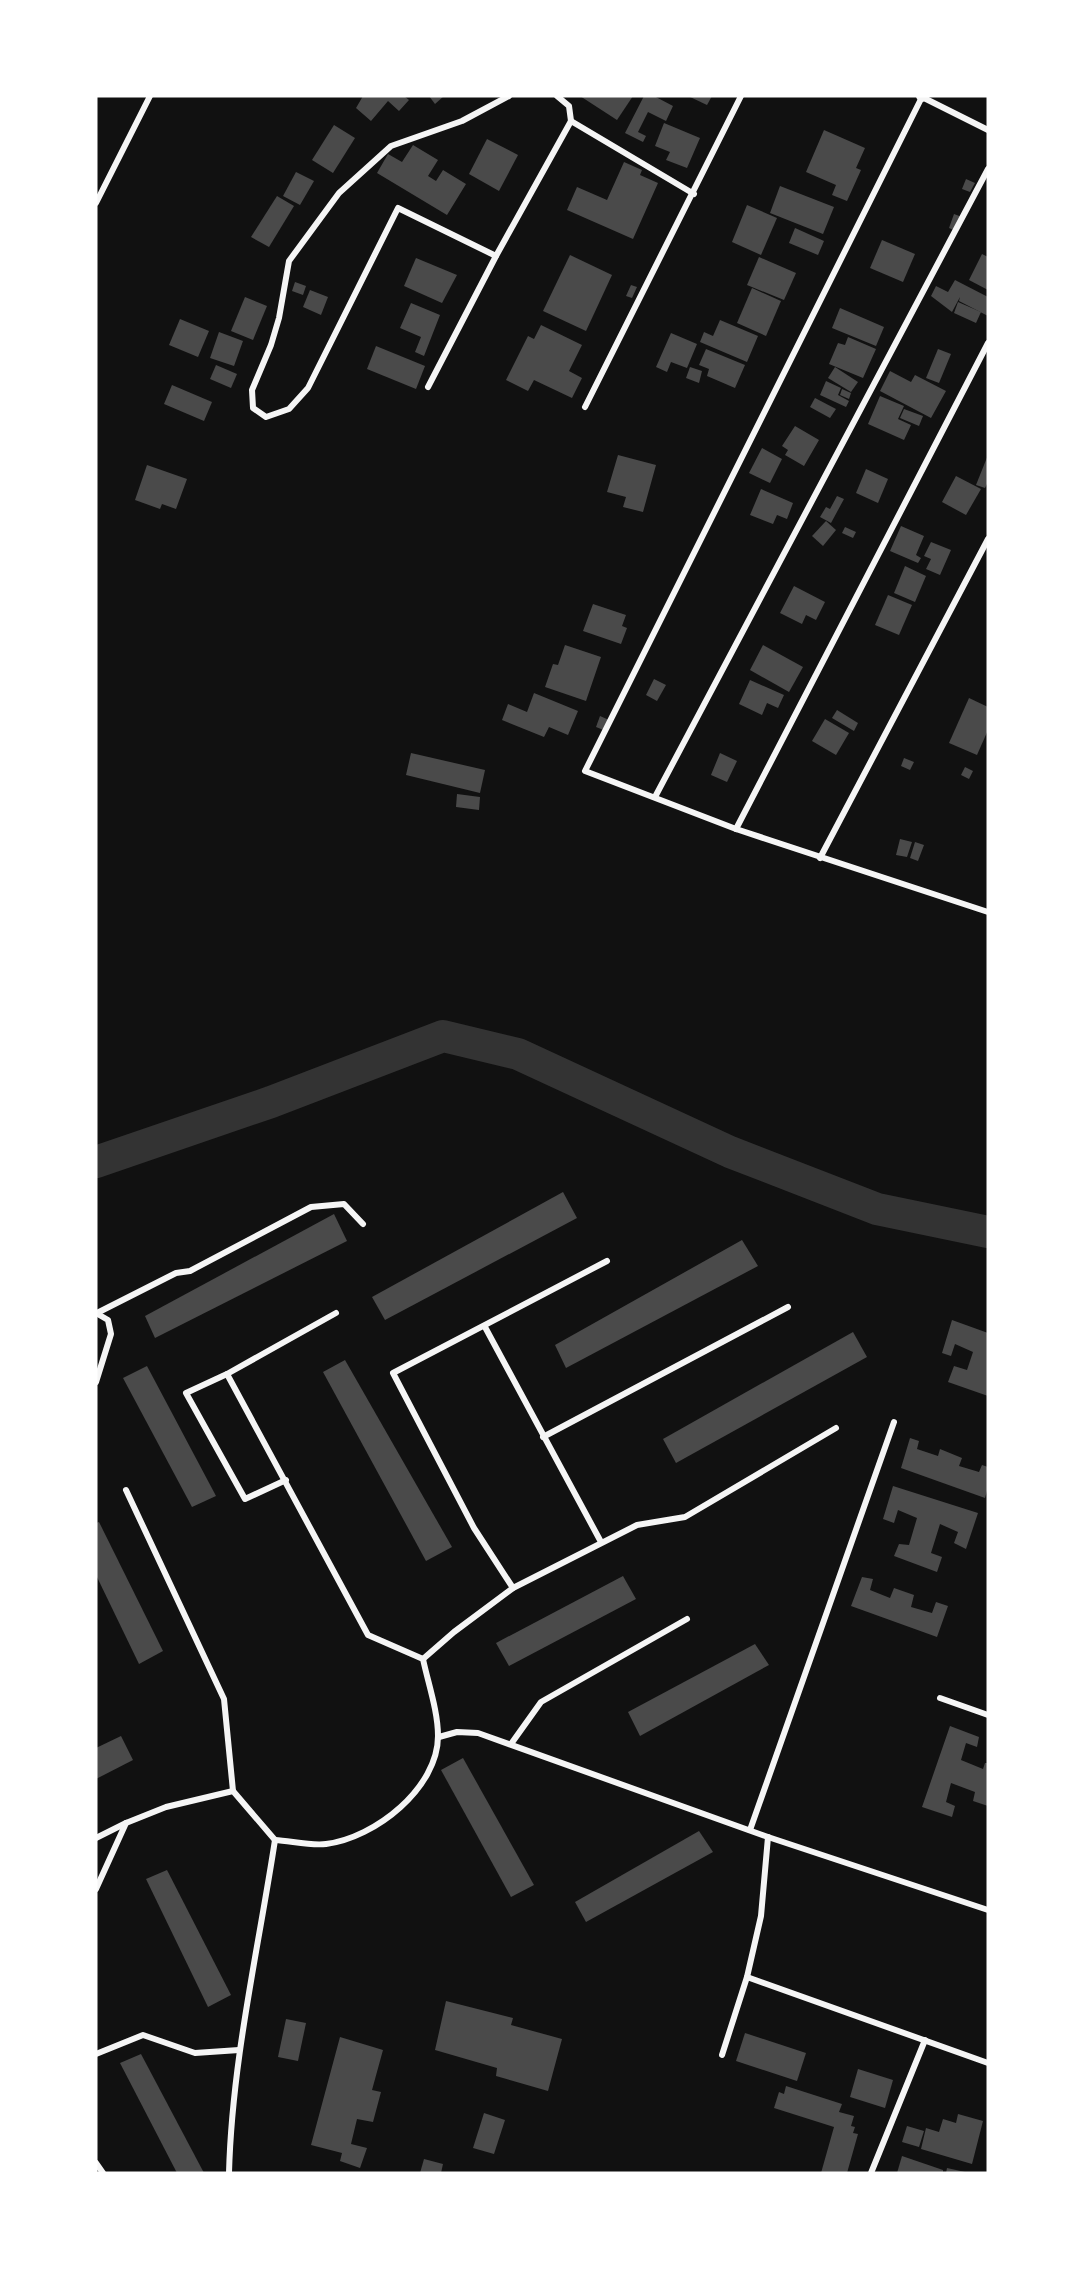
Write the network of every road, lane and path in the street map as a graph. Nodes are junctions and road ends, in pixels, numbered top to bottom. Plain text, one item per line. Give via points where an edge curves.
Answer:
1 (150, 96) edge
2 (509, 96) edge
3 (557, 96) edge
4 (741, 96) edge
5 (921, 96) edge
6 (571, 122) junction
7 (988, 130) edge
8 (988, 169) edge
9 (694, 194) junction
10 (96, 203) edge
11 (496, 256) junction
12 (988, 343) edge
13 (428, 387) dead end
14 (585, 407) dead end
15 (988, 538) edge
16 (655, 797) junction
17 (736, 829) junction
18 (819, 858) junction
19 (988, 912) edge
20 (363, 1224) dead end
21 (607, 1261) dead end
22 (788, 1307) dead end
23 (97, 1313) edge
24 (336, 1313) dead end
25 (485, 1327) junction
26 (227, 1374) junction
27 (96, 1382) edge
28 (894, 1422) dead end
29 (836, 1428) dead end
30 (543, 1437) junction
31 (286, 1480) junction
32 (126, 1490) dead end
33 (601, 1542) junction
34 (513, 1588) junction
35 (687, 1619) dead end
36 (423, 1659) junction
37 (940, 1698) dead end
38 (988, 1715) edge
39 (438, 1737) junction
40 (511, 1744) junction
41 (233, 1791) junction
42 (126, 1823) junction
43 (750, 1830) junction
44 (768, 1837) junction
45 (96, 1838) edge
46 (275, 1840) junction
47 (96, 1889) edge
48 (988, 1910) edge
49 (747, 1977) junction
50 (925, 2040) junction
51 (239, 2050) junction
52 (96, 2054) edge
53 (722, 2055) dead end
54 (988, 2063) edge
55 (96, 2163) edge
56 (103, 2173) edge
57 (229, 2173) edge
58 (871, 2173) edge

1 - 10 street
2 - 11 street via 462,121 391,146 339,193 289,261 279,318 252,390 253,408 266,417 289,409 308,388 398,208
3 - 6 street via 569,106
4 - 9 street
5 - 7 street
5 - 16 street via 585,771
6 - 9 street
6 - 11 street
8 - 16 street
9 - 14 street
11 - 13 street
12 - 17 street
15 - 18 street
16 - 17 street
17 - 18 street
18 - 19 street
20 - 23 street via 344,1204 311,1207 190,1271 176,1274
21 - 25 street
22 - 30 street
23 - 27 street via 108,1320 111,1334
24 - 26 street
25 - 30 street
25 - 34 street via 393,1373 474,1528
26 - 31 street
26 - 31 street via 186,1393 245,1499
28 - 43 street
29 - 33 street via 685,1517 637,1525
30 - 33 street
31 - 36 street via 368,1635
32 - 41 street via 224,1699
33 - 34 street
34 - 36 street
35 - 40 street via 542,1702
36 - 39 street
37 - 38 street
39 - 40 street via 457,1732 478,1733
39 - 46 street via 428,1776 403,1808 369,1830 326,1844
40 - 43 street
41 - 42 street via 166,1807
41 - 46 street
42 - 45 street
42 - 47 street
43 - 44 street
44 - 48 street
44 - 49 street via 760,1916
46 - 51 street
49 - 50 street
49 - 53 street
50 - 54 street
50 - 58 street
51 - 52 street via 195,2053 143,2035
51 - 57 street
55 - 56 street

